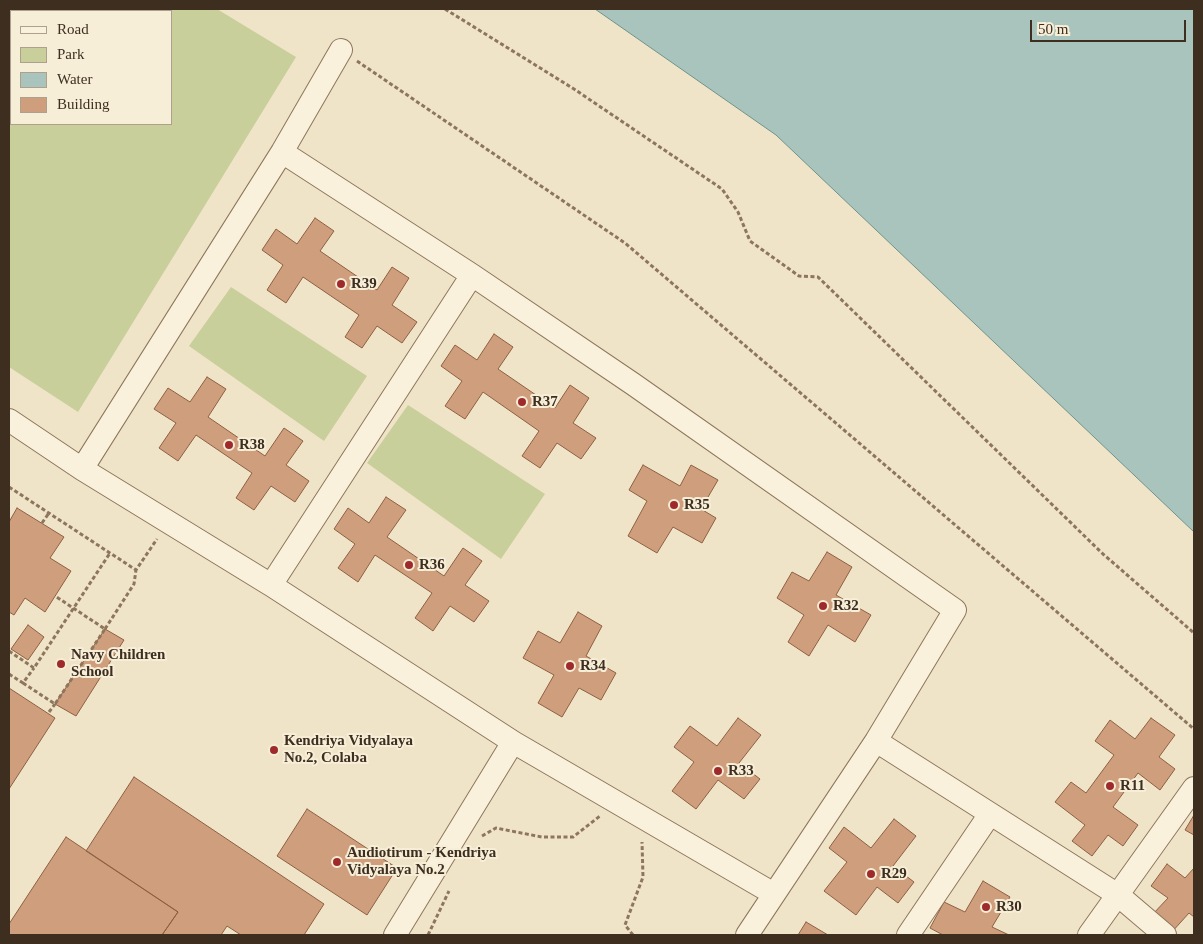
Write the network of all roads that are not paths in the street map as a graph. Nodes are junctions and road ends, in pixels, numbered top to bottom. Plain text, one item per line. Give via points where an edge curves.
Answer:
1 (341, 50) road end
2 (282, 152) junction
3 (472, 275) junction
4 (9, 420) edge
5 (82, 469) junction
6 (271, 585) junction
7 (876, 741) junction
8 (513, 742) junction
9 (1194, 788) edge
10 (990, 814) junction
11 (774, 894) junction
12 (1118, 895) junction
13 (395, 935) edge
14 (747, 935) edge
15 (908, 935) edge
16 (1089, 935) edge
17 (1165, 935) edge

1 - 2 street
2 - 3 street
2 - 5 street
3 - 6 street
3 - 7 street via 955,610
4 - 5 street
5 - 6 street
6 - 8 street
7 - 10 street
7 - 11 street
8 - 11 street
8 - 13 street
9 - 12 street
10 - 12 street
10 - 15 street
11 - 14 street
12 - 16 street
12 - 17 street

